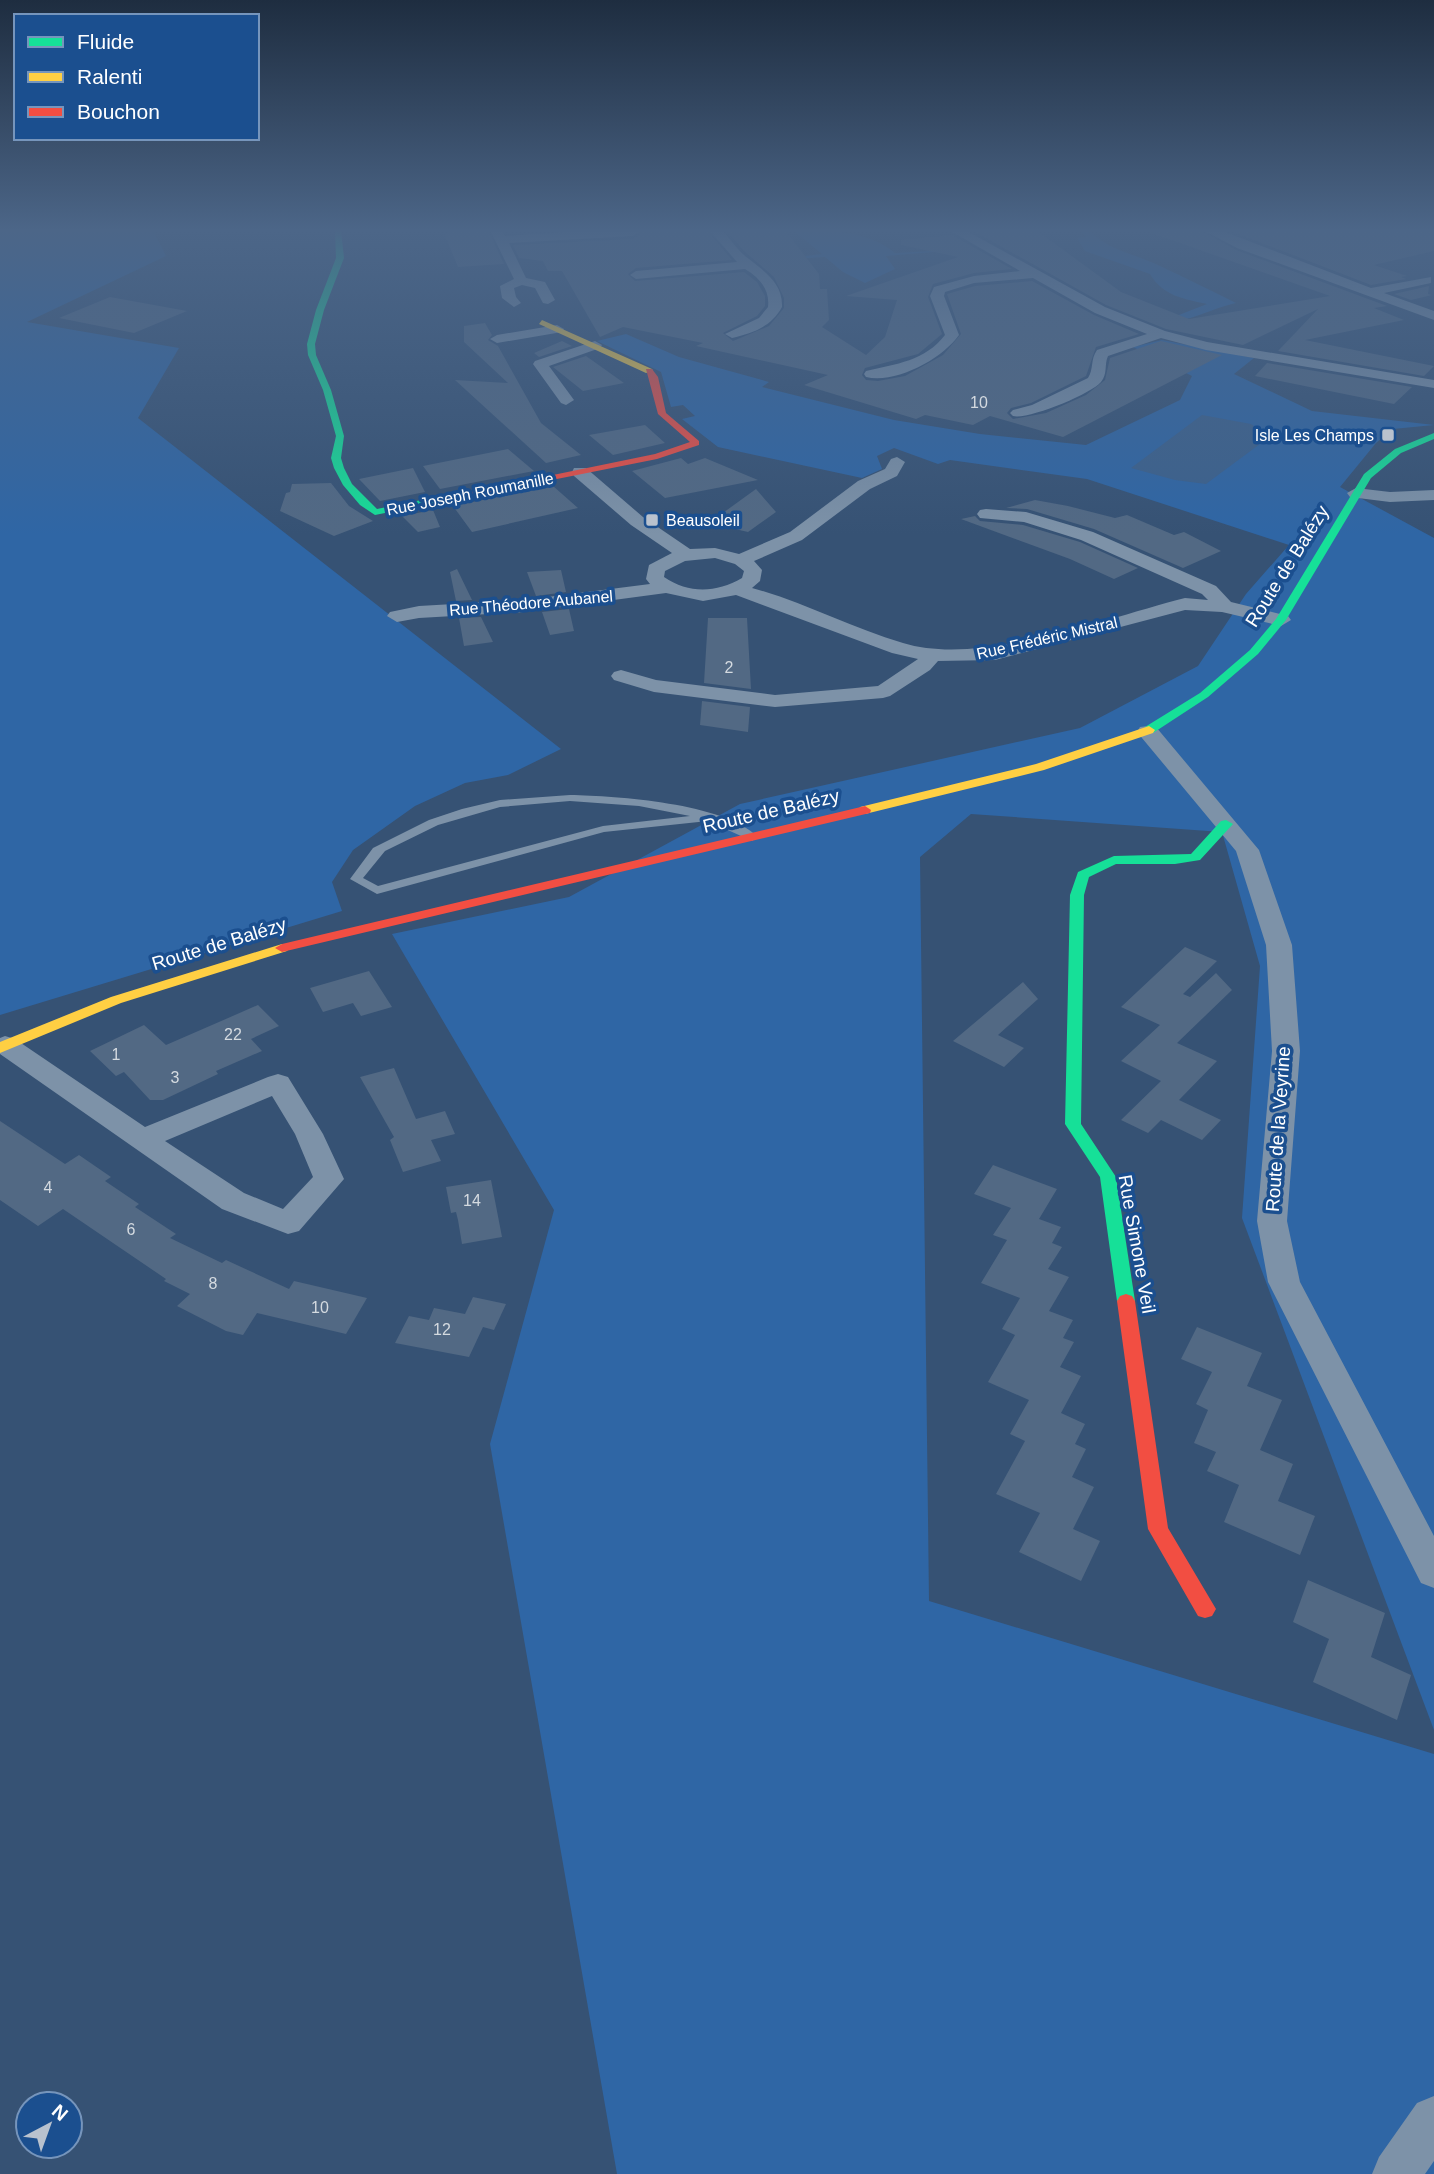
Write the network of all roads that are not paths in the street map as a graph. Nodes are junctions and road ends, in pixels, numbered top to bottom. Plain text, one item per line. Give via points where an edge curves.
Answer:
1 (314, 331) edge
2 (527, 331) edge
3 (563, 331) edge
4 (744, 331) edge
5 (951, 331) edge
6 (1154, 331) edge
7 (733, 334) dead end
8 (1160, 334) junction
9 (496, 339) dead end
10 (595, 345) junction
11 (871, 374) dead end
12 (1434, 384) edge
13 (566, 400) dead end
14 (1018, 413) dead end
15 (1434, 436) edge
16 (897, 462) dead end
17 (580, 472) junction
18 (1356, 493) junction
19 (1434, 495) edge
20 (986, 514) dead end
21 (685, 554) junction
22 (741, 560) junction
23 (665, 588) junction
24 (737, 590) junction
25 (1222, 606) junction
26 (397, 616) dead end
27 (1281, 620) junction
28 (932, 655) junction
29 (621, 676) dead end
30 (1148, 732) junction
31 (711, 817) junction
32 (1226, 824) junction
33 (752, 837) junction
34 (2, 1046) edge
35 (142, 1139) junction
36 (1434, 1572) edge
37 (1205, 1609) dead end
38 (1434, 2120) edge
39 (1396, 2174) edge

1 - 17 street, Rue Joseph Roumanille via 312,355 340,436 339,468 362,503 375,512
2 - 9 street, Rue Joseph Roumanille
3 - 10 street, Rue Joseph Roumanille
4 - 7 street
5 - 11 street via 944,348 924,360
6 - 8 street
8 - 12 street via 1206,346
8 - 14 street via 1102,353 1094,381 1037,409
10 - 13 street via 540,364
10 - 17 street, Rue Joseph Roumanille via 646,368 654,377 663,414 696,443
15 - 18 street, Route de Balézy via 1381,461
16 - 22 street via 891,472 864,485 796,536
17 - 21 street, Rue Joseph Roumanille via 637,521
18 - 19 street
18 - 27 street, Route de Balézy
20 - 25 street via 1026,517 1087,536 1209,590
21 - 22 street via 715,553
21 - 23 street via 656,569 655,579
22 - 24 street via 753,570 751,581
23 - 24 street, Rue Théodore Aubanel via 713,596
23 - 26 street, Rue Théodore Aubanel
24 - 28 street, Rue Frédéric Mistral via 899,649
25 - 27 street, Rue Frédéric Mistral
25 - 28 street, Rue Frédéric Mistral via 1185,604 995,654
27 - 30 street, Route de Balézy via 1232,673
28 - 29 street via 883,692 775,701 654,686
30 - 32 street, Route de la Veyrine
30 - 33 street, Route de Balézy via 1049,765
31 - 31 lane via 631,800 580,797 508,802 425,825 376,851 356,879 377,890 603,829
31 - 33 lane
32 - 36 street, Route de la Veyrine via 1247,850 1279,945 1286,1051 1272,1221 1284,1282
32 - 37 street, Rue Simone Veil via 1195,857 1114,860 1083,875 1077,895 1073,1124 1108,1177 1158,1529
33 - 34 street, Route de Balézy via 328,934 192,973
34 - 35 street
35 - 35 street via 233,1201 288,1223 329,1179 278,1083
38 - 39 street

